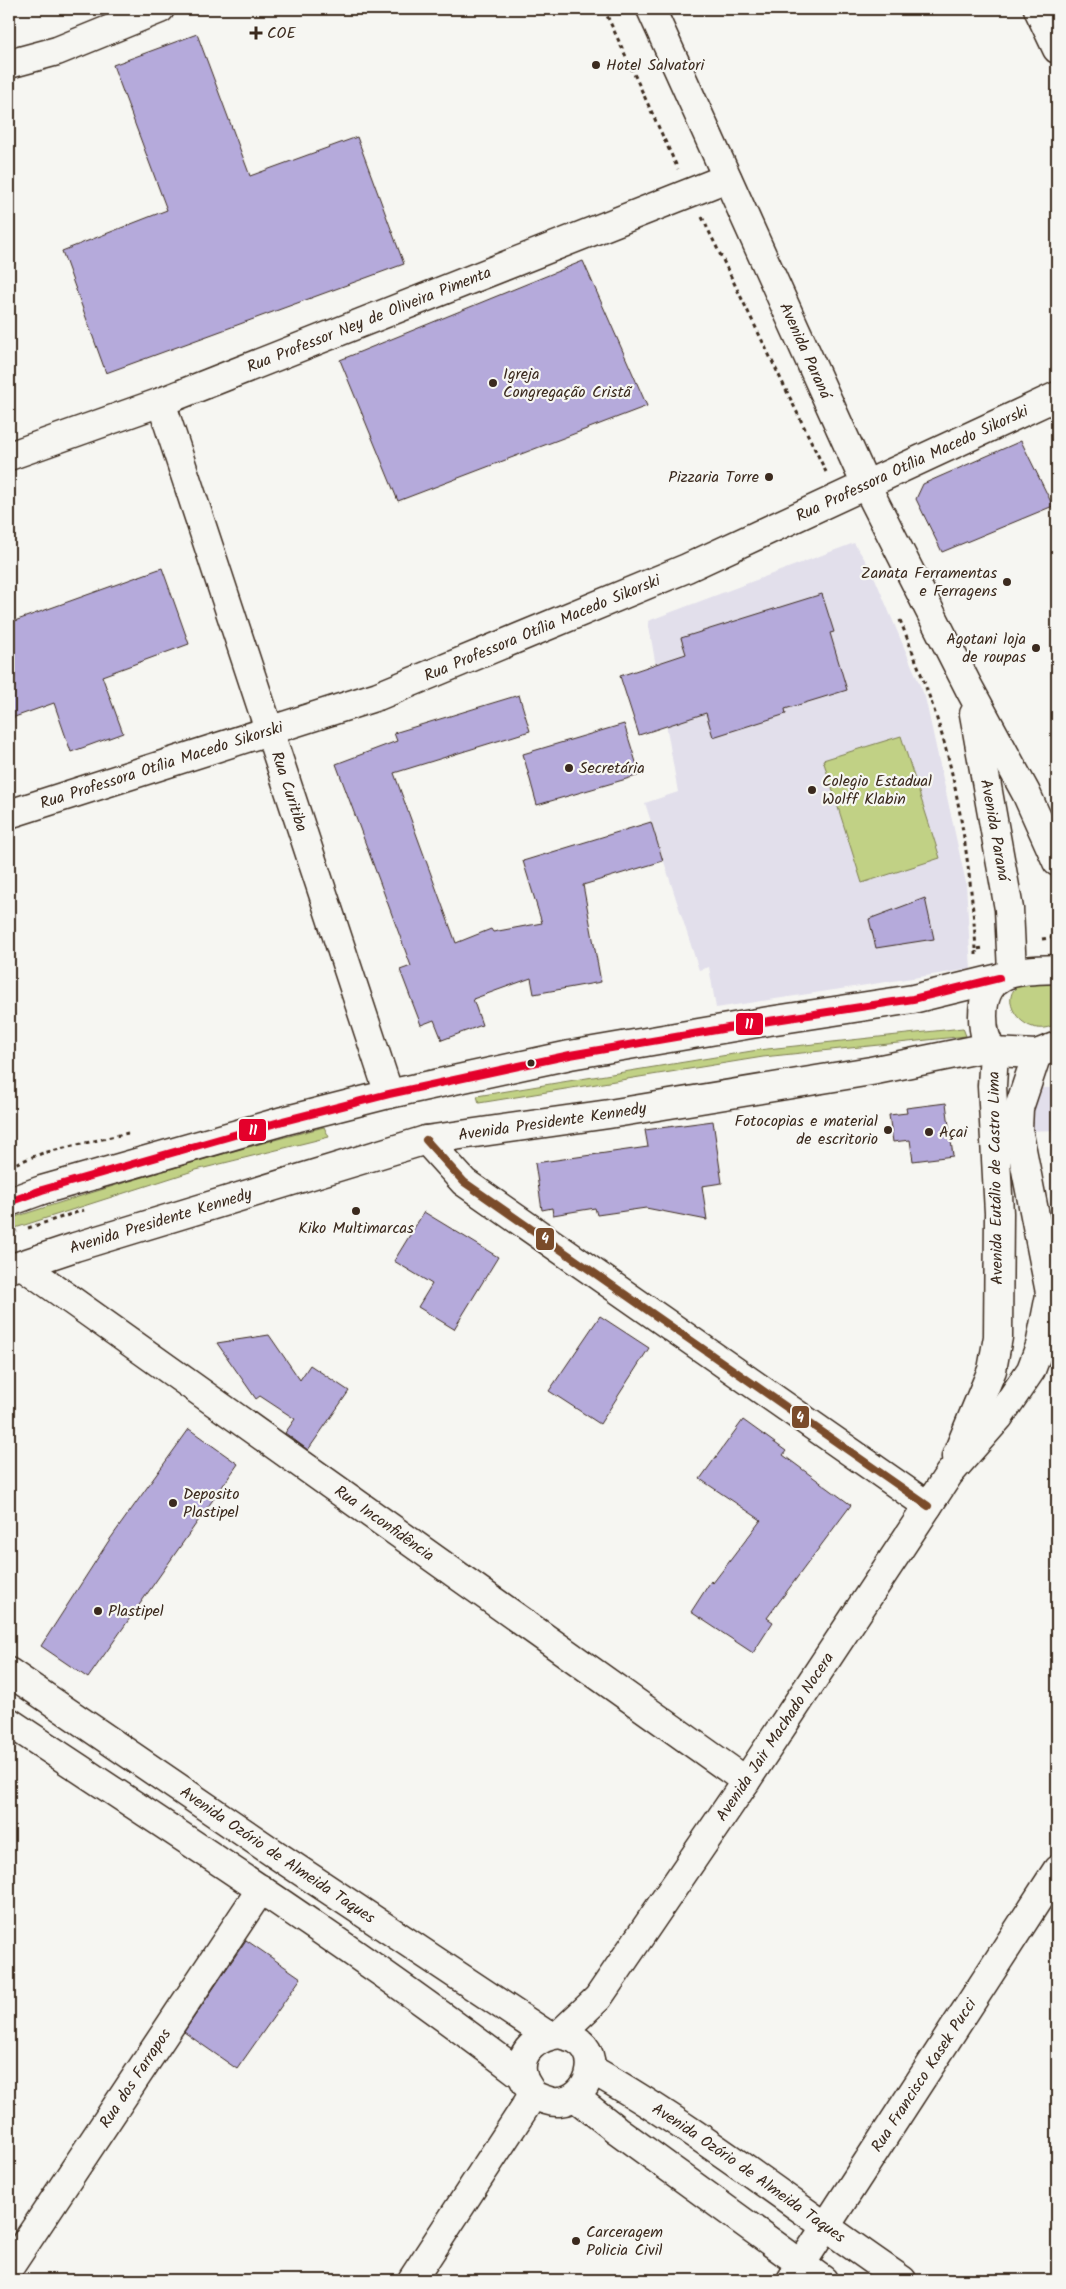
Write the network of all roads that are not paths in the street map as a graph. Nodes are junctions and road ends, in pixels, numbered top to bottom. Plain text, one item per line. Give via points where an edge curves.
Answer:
1 (160, 9) edge
2 (651, 9) edge
3 (1038, 9) edge
4 (1057, 49) edge
5 (9, 64) edge
6 (727, 178) junction
7 (1057, 396) edge
8 (161, 402) junction
9 (9, 456) edge
10 (866, 485) junction
11 (969, 688) junction
12 (270, 730) junction
13 (9, 814) edge
14 (1057, 862) edge
15 (1057, 969) edge
16 (1005, 975) junction
17 (1051, 1049) edge
18 (991, 1050) junction
19 (388, 1094) junction
20 (426, 1140) junction
21 (9, 1202) edge
22 (16, 1267) edge
23 (1053, 1296) edge
24 (999, 1304) joint
25 (1057, 1324) edge
26 (950, 1474) junction
27 (928, 1506) junction
28 (9, 1672) edge
29 (9, 1722) edge
30 (746, 1781) junction
31 (1057, 1870) edge
32 (261, 1889) junction
33 (598, 1998) junction
34 (554, 2035) junction
35 (589, 2061) junction
36 (528, 2086) junction
37 (575, 2097) junction
38 (824, 2227) junction
39 (9, 2268) edge
40 (805, 2275) edge
41 (412, 2280) edge
42 (902, 2280) edge

1 - 5 street via 57,51
2 - 6 street, Avenida Paraná
3 - 4 street
6 - 8 street, Rua Professor Ney de Oliveira Pimenta
6 - 10 street, Avenida Paraná
7 - 10 street, Rua Professora Otília Macedo Sikorski
8 - 9 street, Rua Professor Ney de Oliveira Pimenta
8 - 12 street, Rua Curitiba
10 - 11 street, Avenida Paraná
10 - 12 street, Rua Professora Otília Macedo Sikorski via 687,568 378,696
11 - 14 street, Avenida Paraná via 1026,793
11 - 16 street, Avenida Paraná via 1009,910
12 - 13 street, Rua Professora Otília Macedo Sikorski
12 - 19 street, Rua Curitiba
15 - 16 street
16 - 18 street, Avenida Eutálio de Castro Lima via 989,988 983,1006 983,1025
16 - 19 street via 913,999 570,1055
17 - 18 street, Avenida Presidente Kennedy
17 - 23 street, Avenida Eutálio de Castro Lima via 1018,1108 1018,1129
18 - 20 street, Avenida Presidente Kennedy via 609,1114
18 - 24 street, Avenida Eutálio de Castro Lima via 999,1213
19 - 21 street via 237,1134
20 - 22 street, Avenida Presidente Kennedy
20 - 27 street via 464,1182
22 - 30 street, Rua Inconfidência
23 - 25 street, Avenida Eutálio de Castro Lima
23 - 26 street, Avenida Jair Machado Nocera via 1031,1370 999,1417
24 - 26 street, Avenida Jair Machado Nocera via 992,1370
26 - 27 street, Avenida Jair Machado Nocera
27 - 30 street, Avenida Jair Machado Nocera
28 - 34 street, Avenida Ozório de Almeida Taques via 281,1858
29 - 32 street
30 - 33 street, Avenida Jair Machado Nocera
31 - 38 street, Rua Francisco Kasek Pucci
32 - 36 street via 454,2024
32 - 39 street, Rua dos Farrapos
33 - 34 street, Avenida Jair Machado Nocera
33 - 35 street, Avenida Jair Machado Nocera
34 - 35 street via 576,2040
34 - 36 street via 535,2041 527,2051 523,2063
35 - 37 street via 586,2085
35 - 38 street, Avenida Ozório de Almeida Taques
36 - 37 street via 558,2102
36 - 41 street
37 - 40 street
38 - 40 street, Rua Francisco Kasek Pucci
38 - 42 street, Avenida Ozório de Almeida Taques

